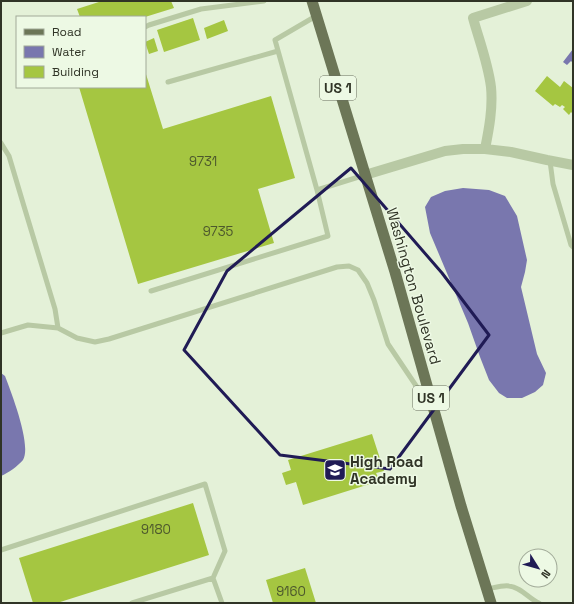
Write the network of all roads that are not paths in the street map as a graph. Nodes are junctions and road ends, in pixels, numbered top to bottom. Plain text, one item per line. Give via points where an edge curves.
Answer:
1 (264, 1) edge
2 (312, 1) edge
3 (527, 1) edge
4 (316, 16) junction
5 (146, 26) edge
6 (278, 51) junction
7 (168, 82) dead end
8 (1, 142) edge
9 (486, 149) junction
10 (550, 161) junction
11 (573, 165) edge
12 (365, 175) junction
13 (317, 190) junction
14 (573, 247) edge
15 (151, 291) dead end
16 (58, 328) junction
17 (1, 333) edge
18 (435, 414) junction
19 (1, 550) edge
20 (213, 578) junction
21 (487, 589) junction
22 (132, 603) edge
23 (222, 603) edge
24 (491, 603) edge
25 (539, 603) edge

1 - 5 lane via 201,9
2 - 4 main road, Washington Boulevard / US 1
3 - 9 street via 473,18 491,89 490,126
4 - 6 lane via 275,40
4 - 12 main road, Washington Boulevard / US 1
6 - 7 lane
6 - 13 lane
8 - 16 lane via 25,210 55,309
9 - 10 street
9 - 12 street via 445,151
10 - 11 street
10 - 14 lane via 553,184
12 - 13 lane
12 - 18 main road, Washington Boulevard / US 1
13 - 15 lane via 328,236
16 - 17 lane via 28,325
16 - 18 lane via 76,338 95,342 337,267 349,266 358,270 367,283 388,344
18 - 21 main road, Washington Boulevard / US 1
19 - 20 lane via 206,484 225,551
20 - 22 lane
20 - 23 lane
21 - 24 main road, Washington Boulevard / US 1
21 - 25 lane via 509,586 519,589

